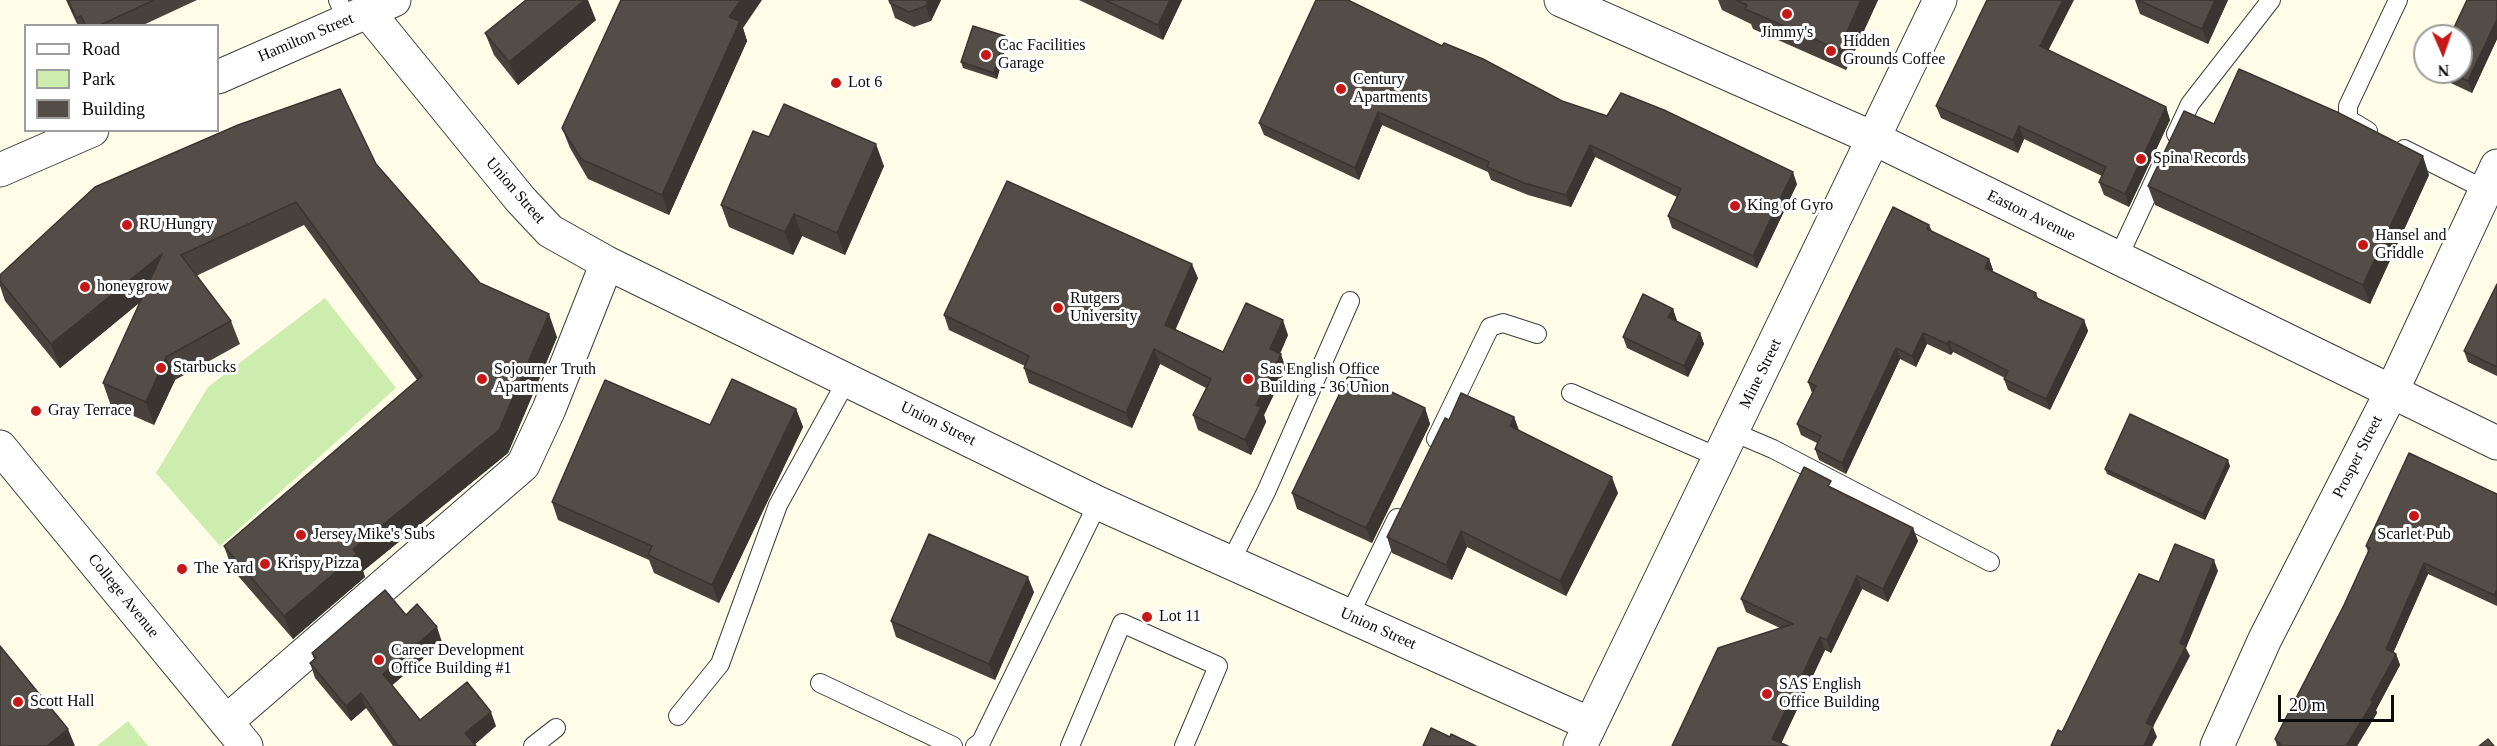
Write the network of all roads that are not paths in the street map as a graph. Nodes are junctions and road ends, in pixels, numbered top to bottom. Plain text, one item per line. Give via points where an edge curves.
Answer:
1 (1561, 0) edge
2 (1940, 0) edge
3 (2271, 0) edge
4 (2398, 0) edge
5 (362, 8) edge
6 (219, 76) edge
7 (87, 132) edge
8 (1875, 139) junction
9 (0, 170) edge
10 (2492, 178) edge
11 (2118, 258) junction
12 (607, 263) junction
13 (1350, 301) dead end
14 (1537, 334) dead end
15 (847, 380) junction
16 (1571, 393) dead end
17 (2391, 393) junction
18 (2497, 443) edge
19 (1727, 445) junction
20 (0, 447) edge
21 (1428, 455) edge
22 (1407, 498) edge
23 (1098, 503) junction
24 (1990, 562) dead end
25 (1230, 563) junction
26 (1349, 616) junction
27 (820, 683) dead end
28 (678, 716) dead end
29 (556, 728) dead end
30 (236, 734) edge
31 (1585, 735) edge
32 (532, 746) edge
33 (953, 746) edge
34 (975, 746) edge
35 (1070, 746) edge
36 (1184, 746) edge
37 (2217, 746) edge

1 - 8 street, Easton Avenue
2 - 8 street, Mine Street
3 - 11 lane via 2190,104
4 - 10 lane via 2348,106 2348,119 2388,141
5 - 6 street, Hamilton Street
5 - 12 street, Union Street via 550,231
7 - 9 street
8 - 11 street, Easton Avenue
8 - 19 street, Mine Street
10 - 17 street, Prosper Street
11 - 17 street, Easton Avenue
12 - 15 street, Union Street
12 - 30 street via 523,465
13 - 25 lane via 1266,492
14 - 21 lane via 1503,323 1490,327
15 - 23 street, Union Street
15 - 28 lane via 778,505 720,664
16 - 19 lane
17 - 18 street, Easton Avenue
17 - 37 street, Prosper Street via 2265,639
19 - 24 lane via 1773,449
19 - 31 street, Mine Street
20 - 30 street, College Avenue
22 - 26 lane
23 - 25 street, Union Street
23 - 34 lane via 981,742
25 - 26 street, Union Street
26 - 31 street, Union Street
27 - 33 lane
29 - 32 lane
35 - 36 lane via 1122,623 1218,666

